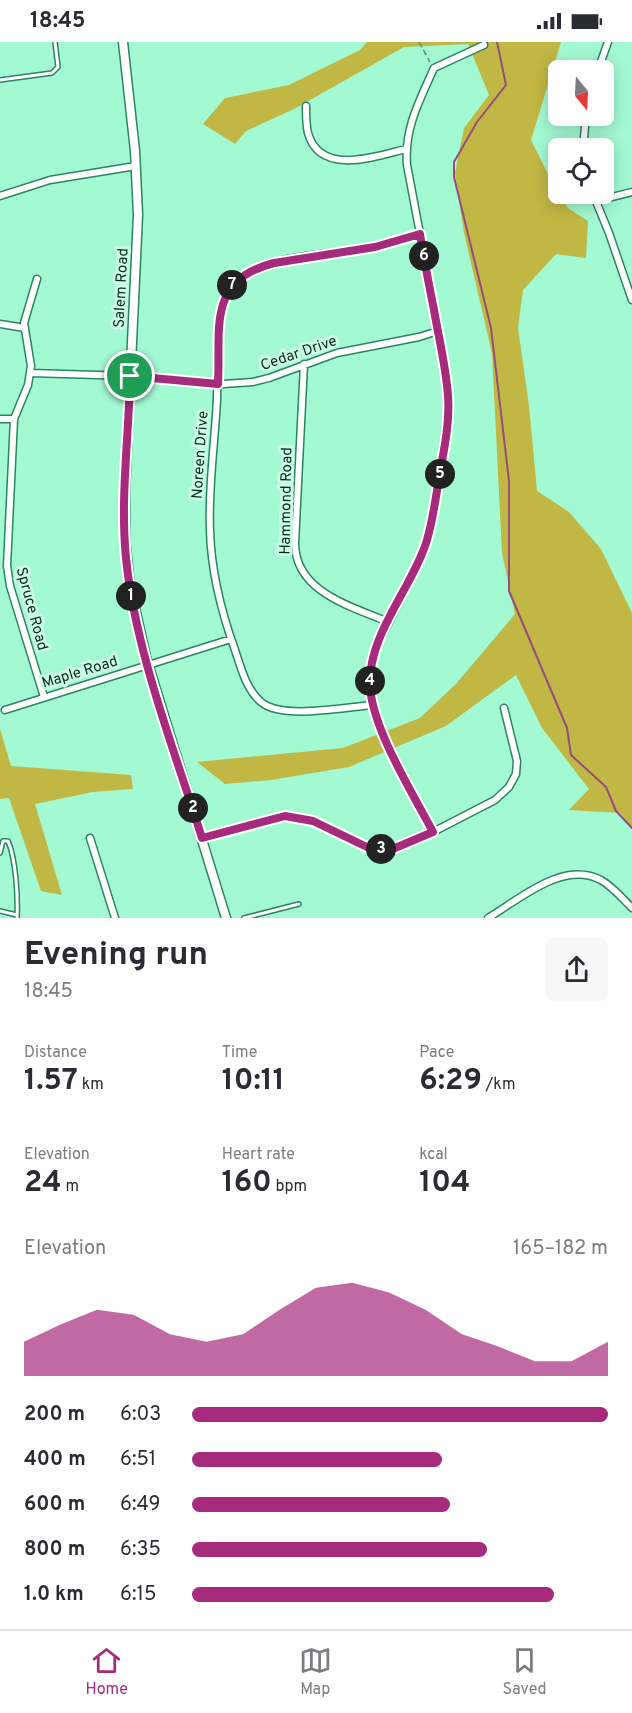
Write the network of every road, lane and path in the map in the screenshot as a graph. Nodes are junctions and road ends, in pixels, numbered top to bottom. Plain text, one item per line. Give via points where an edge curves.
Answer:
1 (55, 42) edge
2 (123, 42) edge
3 (419, 42) edge
4 (608, 42) edge
5 (484, 45) dead end
6 (602, 60) edge
7 (434, 68) junction
8 (0, 80) edge
9 (306, 106) dead end
10 (406, 149) junction
11 (136, 166) junction
12 (632, 192) edge
13 (0, 196) edge
14 (614, 196) edge
15 (597, 204) edge
16 (420, 234) junction
17 (37, 279) dead end
18 (632, 300) edge
19 (0, 324) edge
20 (25, 328) junction
21 (438, 332) junction
22 (304, 364) junction
23 (30, 373) junction
24 (130, 376) junction
25 (218, 384) junction
26 (0, 419) edge
27 (14, 419) junction
28 (388, 622) junction
29 (231, 639) junction
30 (148, 665) junction
31 (44, 697) junction
32 (373, 705) junction
33 (504, 708) dead end
34 (5, 710) dead end
35 (433, 832) junction
36 (90, 838) dead end
37 (202, 838) junction
38 (0, 854) edge
39 (299, 904) dead end
40 (632, 908) edge
41 (0, 911) edge
42 (17, 916) edge
43 (115, 918) edge
44 (226, 918) edge
45 (244, 918) edge
46 (488, 918) edge

1 - 8 lane via 58,67 52,73
2 - 11 street, Salem Road
3 - 7 path
4 - 6 street
5 - 7 street
7 - 10 street via 414,112
9 - 10 street via 308,134 314,146 326,155 354,160
10 - 16 street
11 - 13 street via 50,180
11 - 24 street, Salem Road via 138,239
12 - 14 street
15 - 18 street
16 - 21 street
16 - 25 street, Noreen Drive via 375,247 274,263 243,274 228,292 220,314
17 - 20 street, Spruce Road
19 - 20 street
20 - 23 street, Spruce Road
21 - 22 street, Cedar Drive via 346,350
21 - 28 street via 448,407 434,508 422,555
22 - 25 street, Cedar Drive via 261,381
22 - 28 street, Hammond Road via 296,560 303,574 321,591
23 - 24 street, Cedar Drive
23 - 27 street, Spruce Road
24 - 25 street, Cedar Drive
24 - 30 street, Salem Road via 124,507 126,555 135,616
25 - 29 street, Noreen Drive via 210,538 218,594
26 - 27 street
27 - 31 street, Spruce Road via 7,566
28 - 32 street via 371,666
29 - 30 street, Maple Road
29 - 32 street, Noreen Drive via 250,688 267,706 291,712
30 - 31 street, Maple Road
30 - 37 street, Salem Road
31 - 34 street, Maple Road
32 - 35 street via 381,731
33 - 35 street via 517,761 509,787 495,800
35 - 37 street via 395,848 371,849 313,821 285,816
36 - 43 street
37 - 44 street, Salem Road
38 - 42 lane via 3,841 8,841
39 - 45 lane
40 - 46 street via 601,880 574,873 557,876
41 - 42 lane

